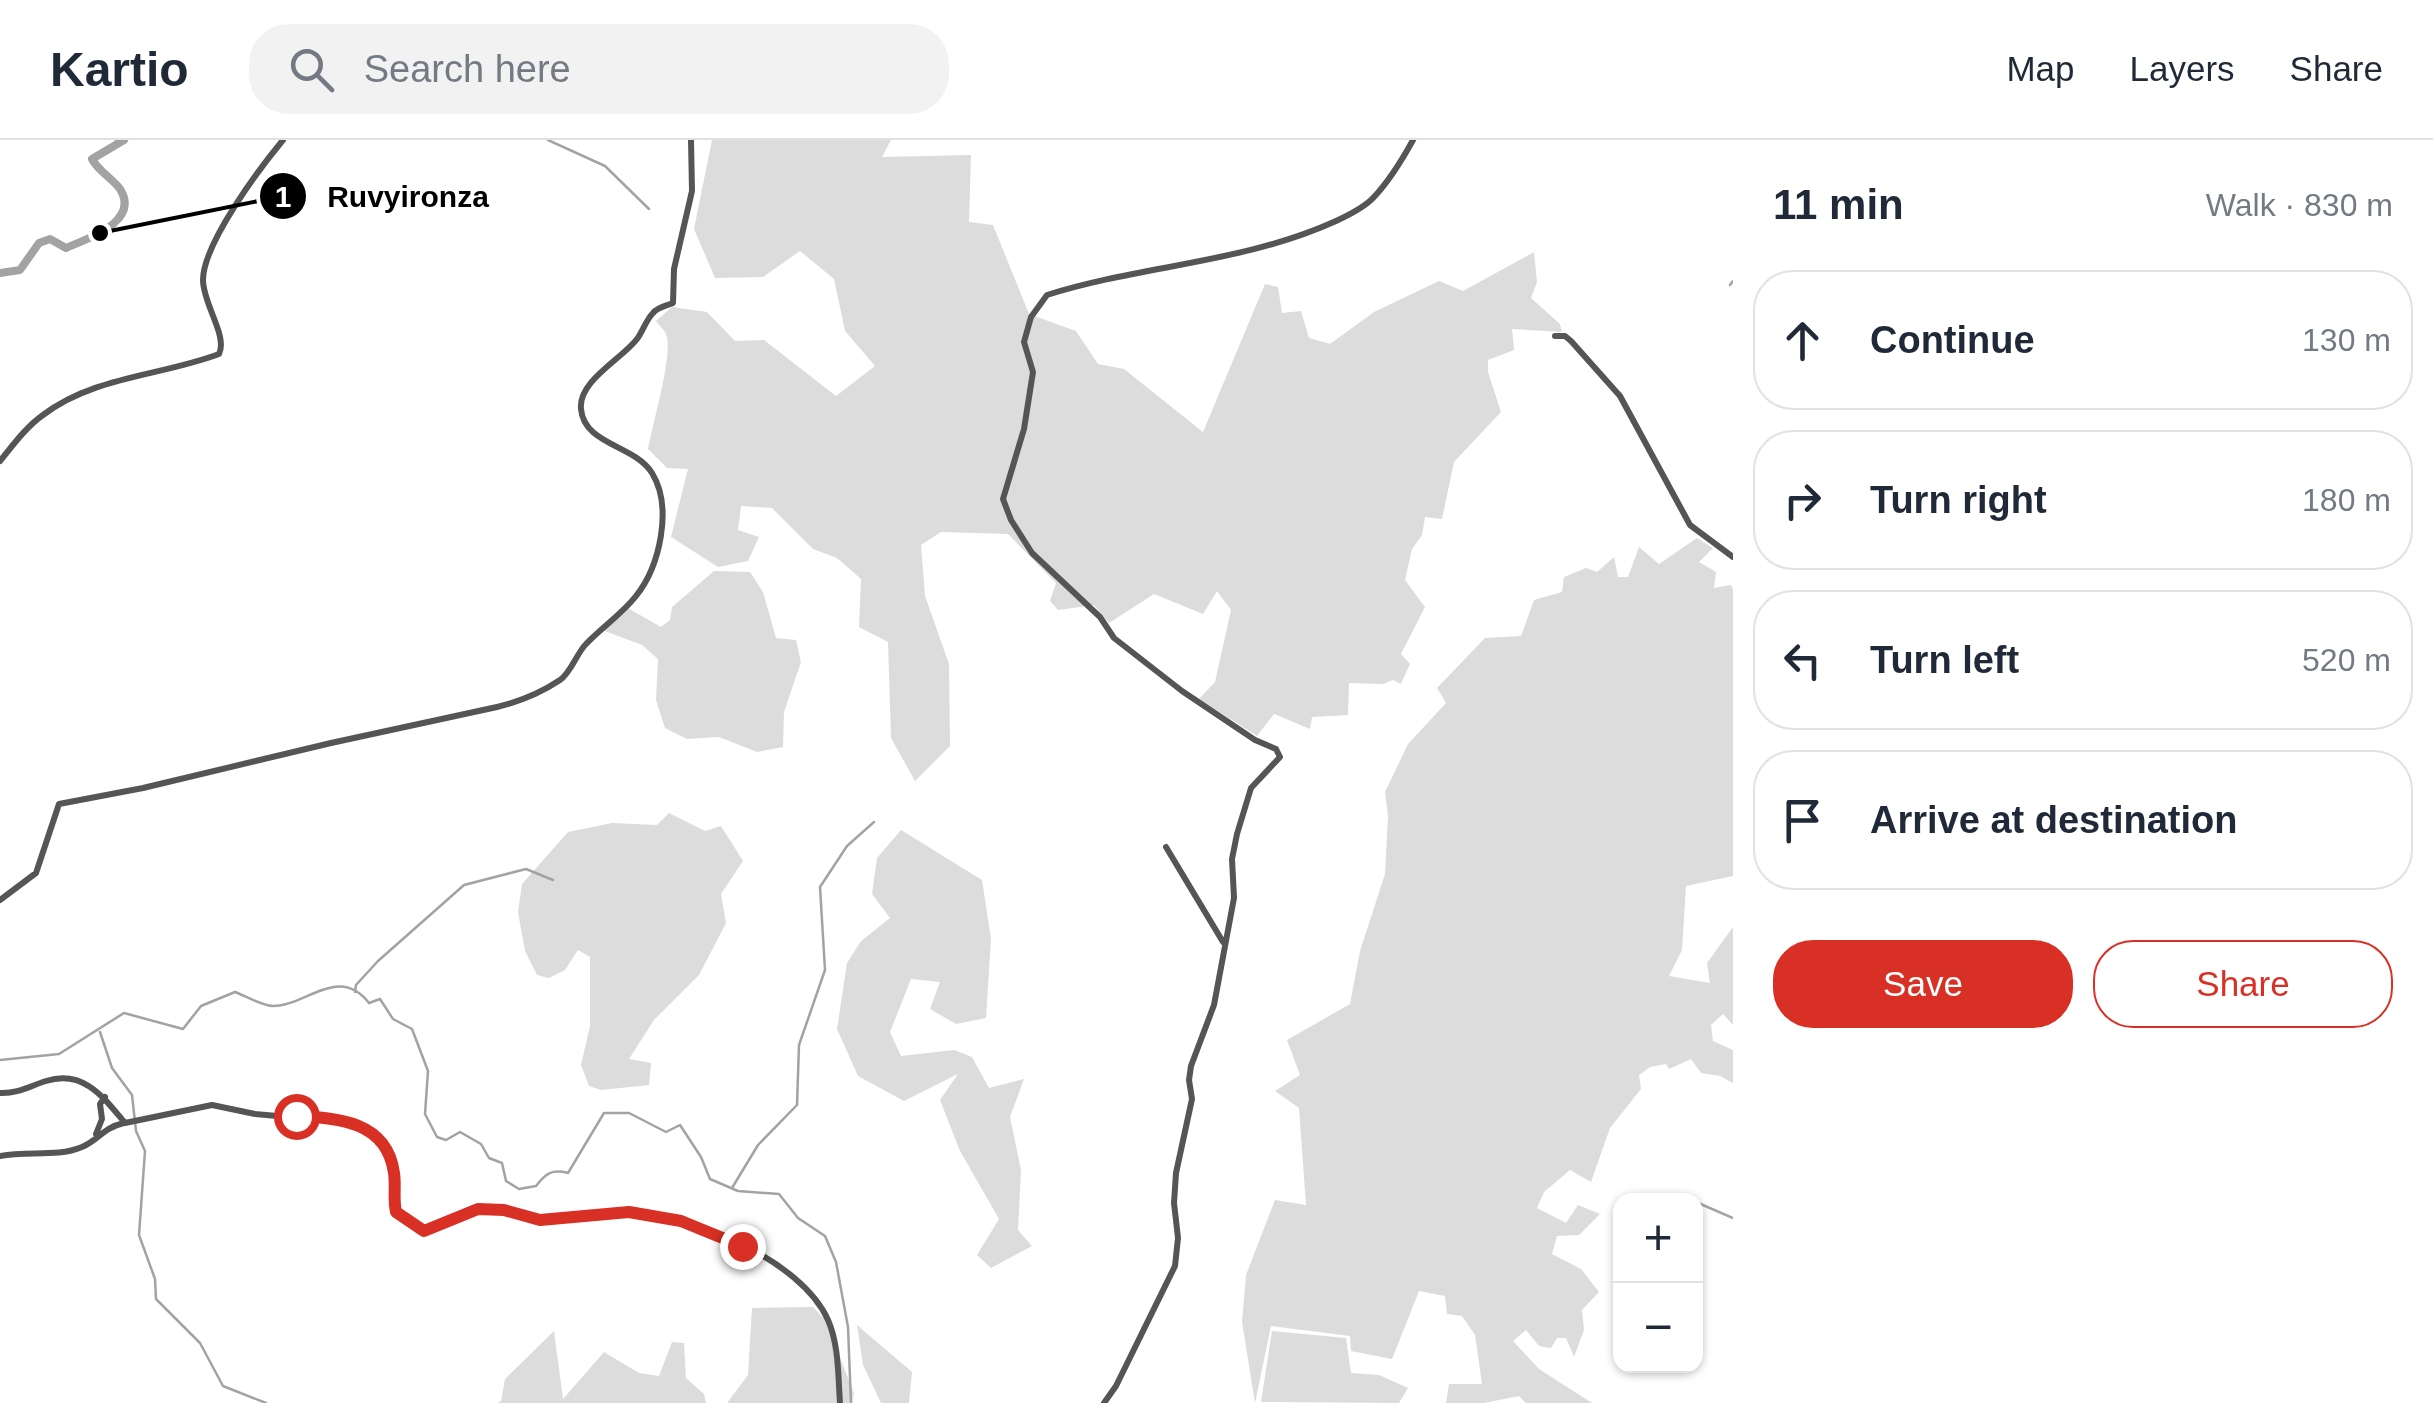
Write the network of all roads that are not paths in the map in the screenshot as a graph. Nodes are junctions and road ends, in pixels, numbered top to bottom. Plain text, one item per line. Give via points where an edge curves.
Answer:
1 (283, 140) edge
2 (691, 140) edge
3 (1414, 140) edge
4 (1555, 336) dead end
5 (0, 460) edge
6 (1733, 557) edge
7 (1166, 847) dead end
8 (0, 900) edge
9 (1224, 943) junction
10 (0, 1093) edge
11 (105, 1098) junction
12 (126, 1123) junction
13 (96, 1135) junction
14 (0, 1156) edge
15 (840, 1403) edge
16 (1104, 1403) edge

1 - 5 street via 206,258 203,285 222,342 219,354 73,396 34,422
2 - 8 street via 692,190 673,303 653,312 581,402 594,434 629,451 654,476 661,535 639,593 585,644 563,680 497,708 59,804 36,873
3 - 9 street via 1372,200 1350,214 1249,252 1046,295 1024,342 1033,372 1003,499 1011,520 1032,553 1114,638 1280,758 1251,788 1244,811
4 - 6 street via 1571,340 1610,383 1690,525
7 - 9 street
9 - 16 street via 1214,1005 1189,1080 1192,1099 1176,1173 1175,1266
10 - 11 street via 61,1078
11 - 12 street
11 - 13 street
12 - 13 street
12 - 15 street via 212,1105 354,1122 385,1148 396,1212 424,1231 484,1208 540,1220 629,1212 698,1227 770,1260 815,1298 834,1340
13 - 14 street via 69,1151

